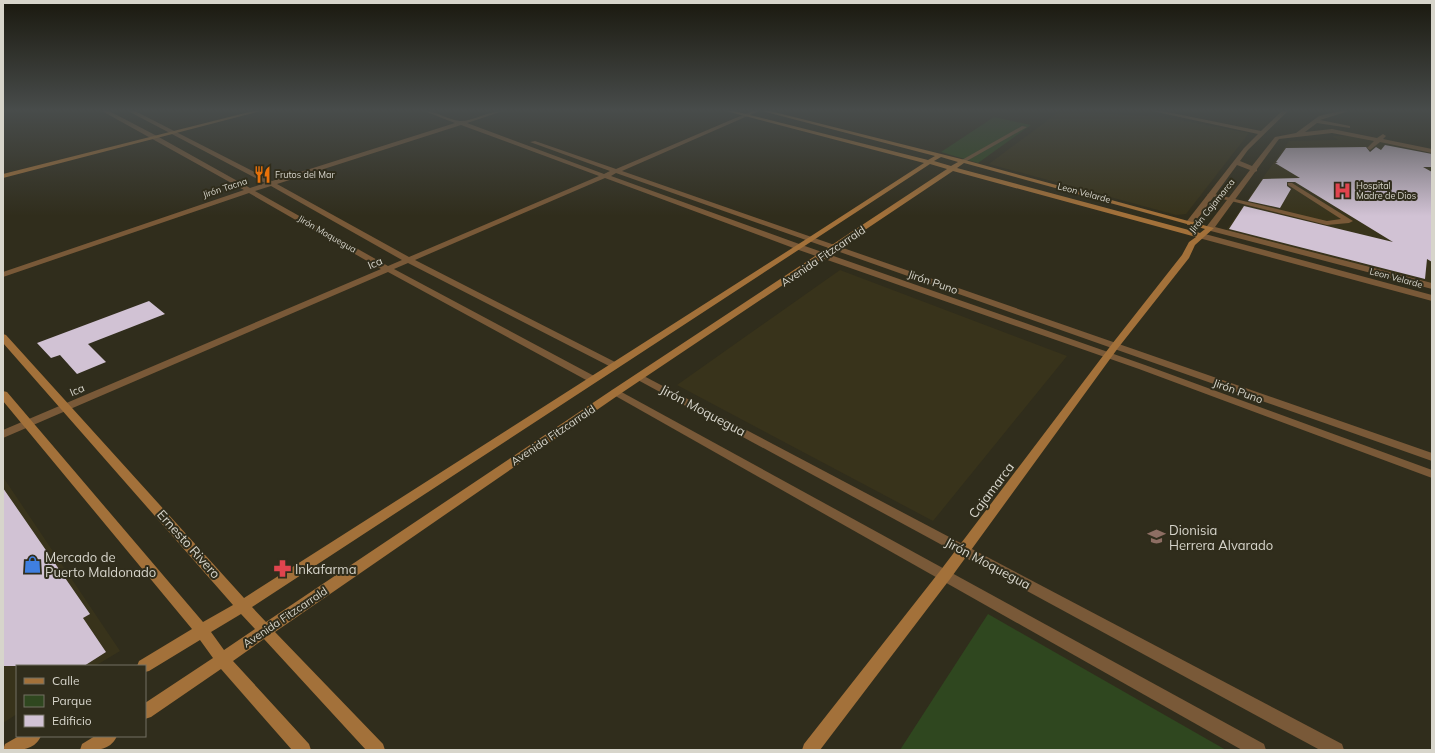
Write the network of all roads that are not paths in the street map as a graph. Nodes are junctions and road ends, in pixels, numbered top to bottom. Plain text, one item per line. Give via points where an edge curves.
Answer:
1 (105, 146) edge
2 (112, 146) edge
3 (172, 146) edge
4 (201, 146) edge
5 (389, 146) edge
6 (529, 146) edge
7 (541, 146) edge
8 (674, 146) edge
9 (867, 146) edge
10 (905, 146) edge
11 (990, 146) edge
12 (1249, 146) edge
13 (1271, 146) edge
14 (1409, 146) edge
15 (1432, 151) edge
16 (212, 152) junction
17 (940, 155) junction
18 (193, 158) junction
19 (963, 161) junction
20 (929, 162) junction
21 (1237, 162) junction
22 (952, 168) junction
23 (3, 170) edge
24 (1255, 170) junction
25 (616, 171) junction
26 (3, 176) edge
27 (604, 176) junction
28 (272, 184) junction
29 (1290, 184) dead end
30 (251, 190) junction
31 (1210, 195) junction
32 (1230, 200) junction
33 (1190, 222) junction
34 (1210, 228) junction
35 (1186, 232) junction
36 (117, 234) junction
37 (1202, 236) junction
38 (811, 240) junction
39 (1192, 244) junction
40 (799, 247) junction
41 (835, 248) junction
42 (824, 255) junction
43 (408, 260) junction
44 (3, 267) edge
45 (388, 269) junction
46 (3, 274) edge
47 (1432, 286) edge
48 (1432, 298) edge
49 (3, 337) edge
50 (1112, 350) junction
51 (614, 365) junction
52 (640, 377) junction
53 (592, 380) junction
54 (616, 392) junction
55 (3, 394) edge
56 (64, 407) junction
57 (28, 424) junction
58 (3, 434) edge
59 (1432, 457) edge
60 (1432, 474) edge
61 (964, 550) junction
62 (944, 575) junction
63 (244, 605) junction
64 (201, 630) junction
65 (265, 631) junction
66 (223, 660) junction
67 (146, 665) edge
68 (146, 711) edge
69 (31, 737) edge
70 (108, 737) edge
71 (11, 750) edge
72 (88, 750) edge
73 (303, 750) edge
74 (377, 750) edge
75 (810, 750) edge
76 (1258, 750) edge
77 (1336, 750) edge

1 - 23 street
2 - 26 street
3 - 18 street, Jirón Moquegua
4 - 16 street, Jirón Moquegua
5 - 28 street, Jirón Tacna
6 - 27 street, Jirón Puno
7 - 25 street, Jirón Puno
8 - 25 street, Ica
9 - 20 street, Leon Velarde
10 - 17 street, Leon Velarde
11 - 19 street
12 - 21 street, Jirón Cajamarca
13 - 24 street, Jirón Cajamarca
14 - 15 street
16 - 18 street
16 - 28 street, Jirón Moquegua
17 - 19 street, Leon Velarde
17 - 20 street, Avenida Fitzcarrald
18 - 30 street, Jirón Moquegua
19 - 22 street, Avenida Fitzcarrald
19 - 33 street, Leon Velarde
20 - 22 street, Leon Velarde
20 - 38 street, Avenida Fitzcarrald
21 - 24 street
21 - 31 street, Jirón Cajamarca
22 - 35 street, Leon Velarde
22 - 41 street, Avenida Fitzcarrald
24 - 32 street, Jirón Cajamarca
25 - 27 street, Ica
25 - 38 street, Jirón Puno
27 - 40 street, Jirón Puno
27 - 43 street, Ica
28 - 30 street, Jirón Tacna
28 - 43 street, Jirón Moquegua
29 - 32 street via 1349,221 1327,223
30 - 36 street, Jirón Tacna
30 - 45 street, Jirón Moquegua
31 - 32 street
31 - 33 street, Jirón Cajamarca
32 - 34 street, Jirón Cajamarca
33 - 34 street, Leon Velarde
33 - 35 street, Jirón Cajamarca
34 - 37 street, Jirón Cajamarca
34 - 47 street, Leon Velarde
35 - 37 street, Leon Velarde
35 - 39 street, Jirón Cajamarca
36 - 44 street, Jirón Tacna
36 - 46 street, Jirón Tacna
37 - 39 street, Jirón Cajamarca
37 - 48 street, Leon Velarde
38 - 40 street, Avenida Fitzcarrald
38 - 41 street, Jirón Puno
39 - 50 street, Cajamarca via 1186,256
40 - 42 street, Jirón Puno
40 - 51 street, Avenida Fitzcarrald
41 - 42 street, Avenida Fitzcarrald
41 - 50 street, Jirón Puno
42 - 50 street, Jirón Puno
42 - 52 street, Avenida Fitzcarrald
43 - 45 street, Ica
43 - 51 street, Jirón Moquegua
45 - 53 street, Jirón Moquegua
45 - 56 street, Ica
49 - 56 street, Ernesto Rivero
50 - 59 street, Jirón Puno
50 - 60 street, Jirón Puno
50 - 61 street, Cajamarca
51 - 53 street, Avenida Fitzcarrald
52 - 54 street, Avenida Fitzcarrald
52 - 61 street, Jirón Moquegua
53 - 63 street, Avenida Fitzcarrald
54 - 62 street
54 - 65 street, Avenida Fitzcarrald
55 - 57 street
56 - 57 street, Ica
56 - 63 street, Ernesto Rivero
57 - 58 street, Ica
57 - 64 street
61 - 62 street, Cajamarca
61 - 77 street, Jirón Moquegua
62 - 75 street, Cajamarca
62 - 76 street
63 - 64 street, Avenida Fitzcarrald
63 - 65 street, Ernesto Rivero
64 - 66 street
64 - 67 street, Avenida Fitzcarrald
65 - 66 street, Avenida Fitzcarrald
65 - 74 street, Ernesto Rivero
66 - 68 street, Avenida Fitzcarrald
66 - 73 street
69 - 71 street
70 - 72 street

